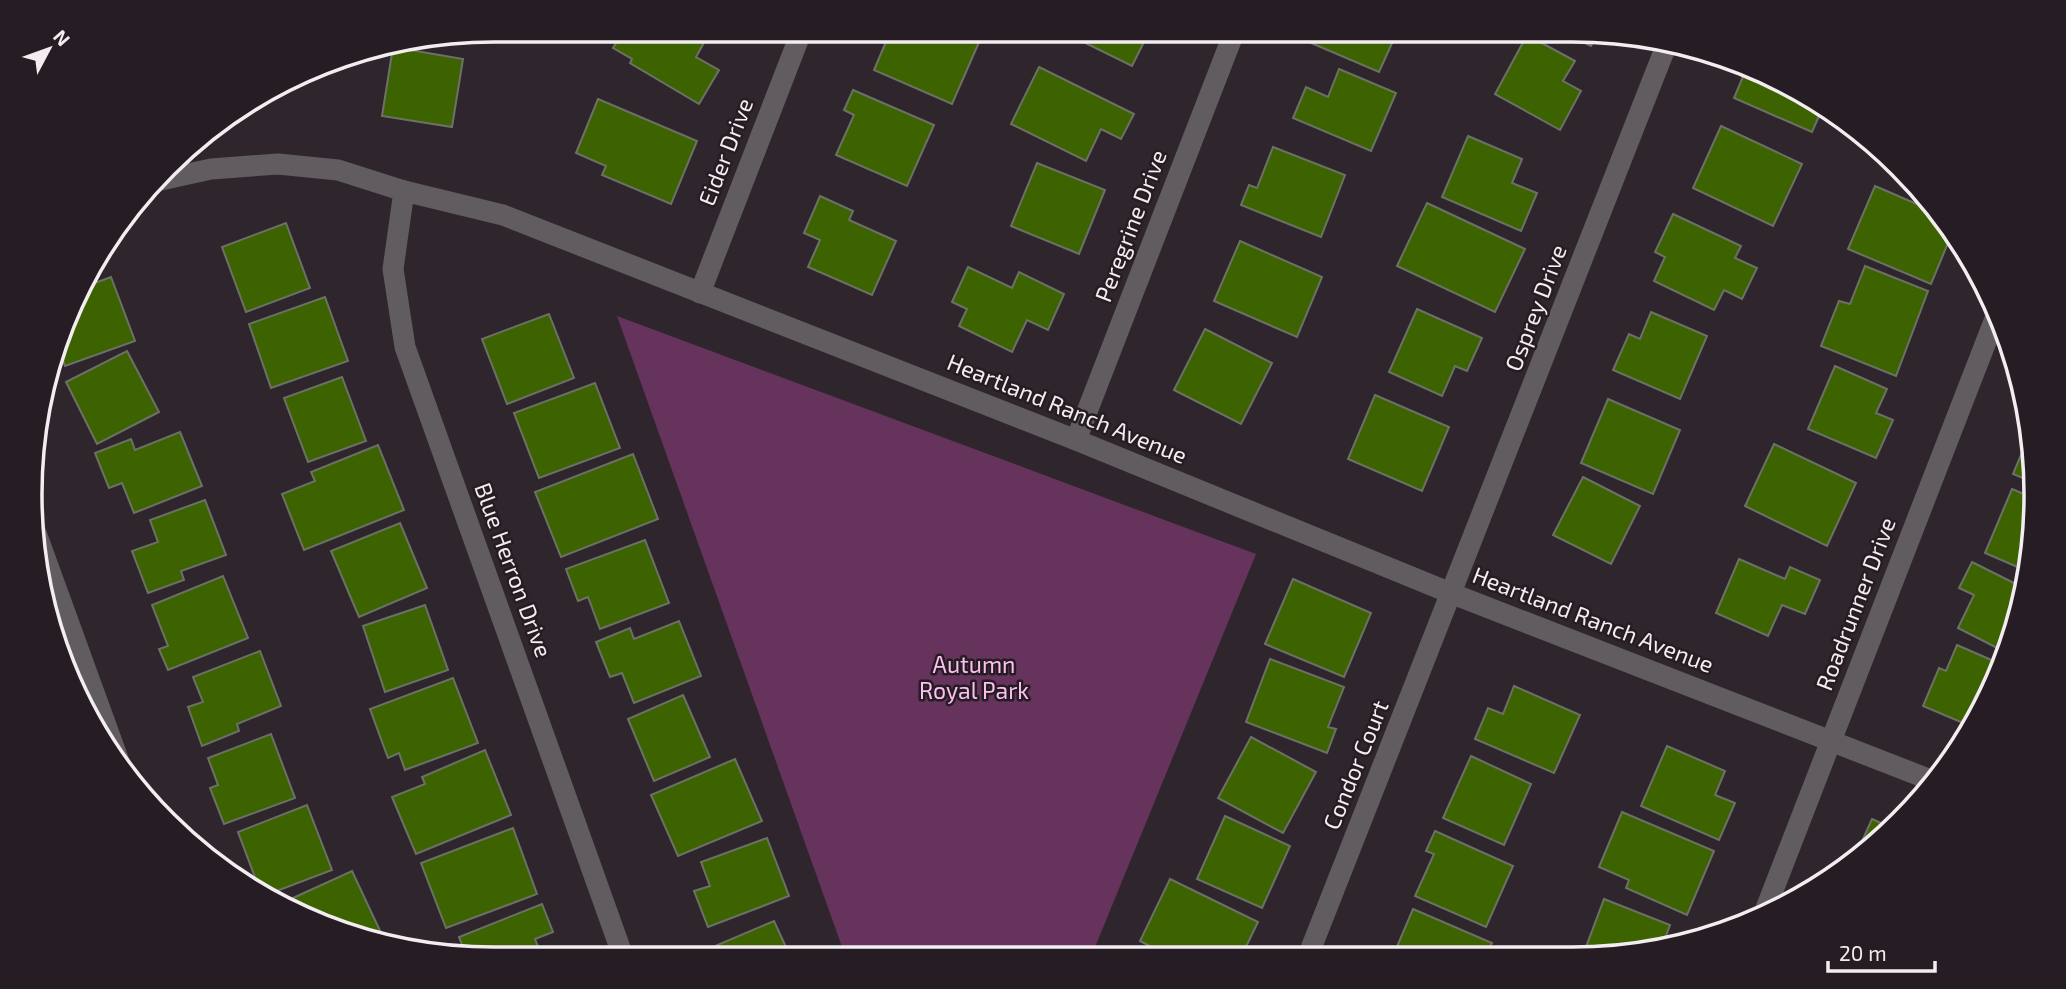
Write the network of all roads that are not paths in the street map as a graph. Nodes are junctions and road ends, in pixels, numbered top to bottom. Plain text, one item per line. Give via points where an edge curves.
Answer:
1 (797, 42) edge
2 (1230, 42) edge
3 (1664, 52) edge
4 (173, 177) edge
5 (404, 191) junction
6 (700, 293) junction
7 (1992, 327) edge
8 (1076, 440) junction
9 (48, 566) edge
10 (1453, 594) junction
11 (107, 727) edge
12 (1830, 741) junction
13 (1924, 777) edge
14 (1768, 902) edge
15 (620, 947) edge
16 (1312, 947) edge

1 - 6 street, Eider Drive
2 - 8 street, Peregrine Drive
3 - 10 street, Osprey Drive
4 - 5 street, Heartland Ranch Avenue via 211,169 278,164 338,170
5 - 6 street, Heartland Ranch Avenue via 503,215
5 - 15 street, Blue Herron Drive via 393,269 405,347
6 - 8 street, Heartland Ranch Avenue
7 - 12 street, Roadrunner Drive
8 - 10 street, Heartland Ranch Avenue
9 - 11 street
10 - 12 street, Heartland Ranch Avenue
10 - 16 street, Condor Court
12 - 13 street, Heartland Ranch Avenue
12 - 14 street, Roadrunner Drive

